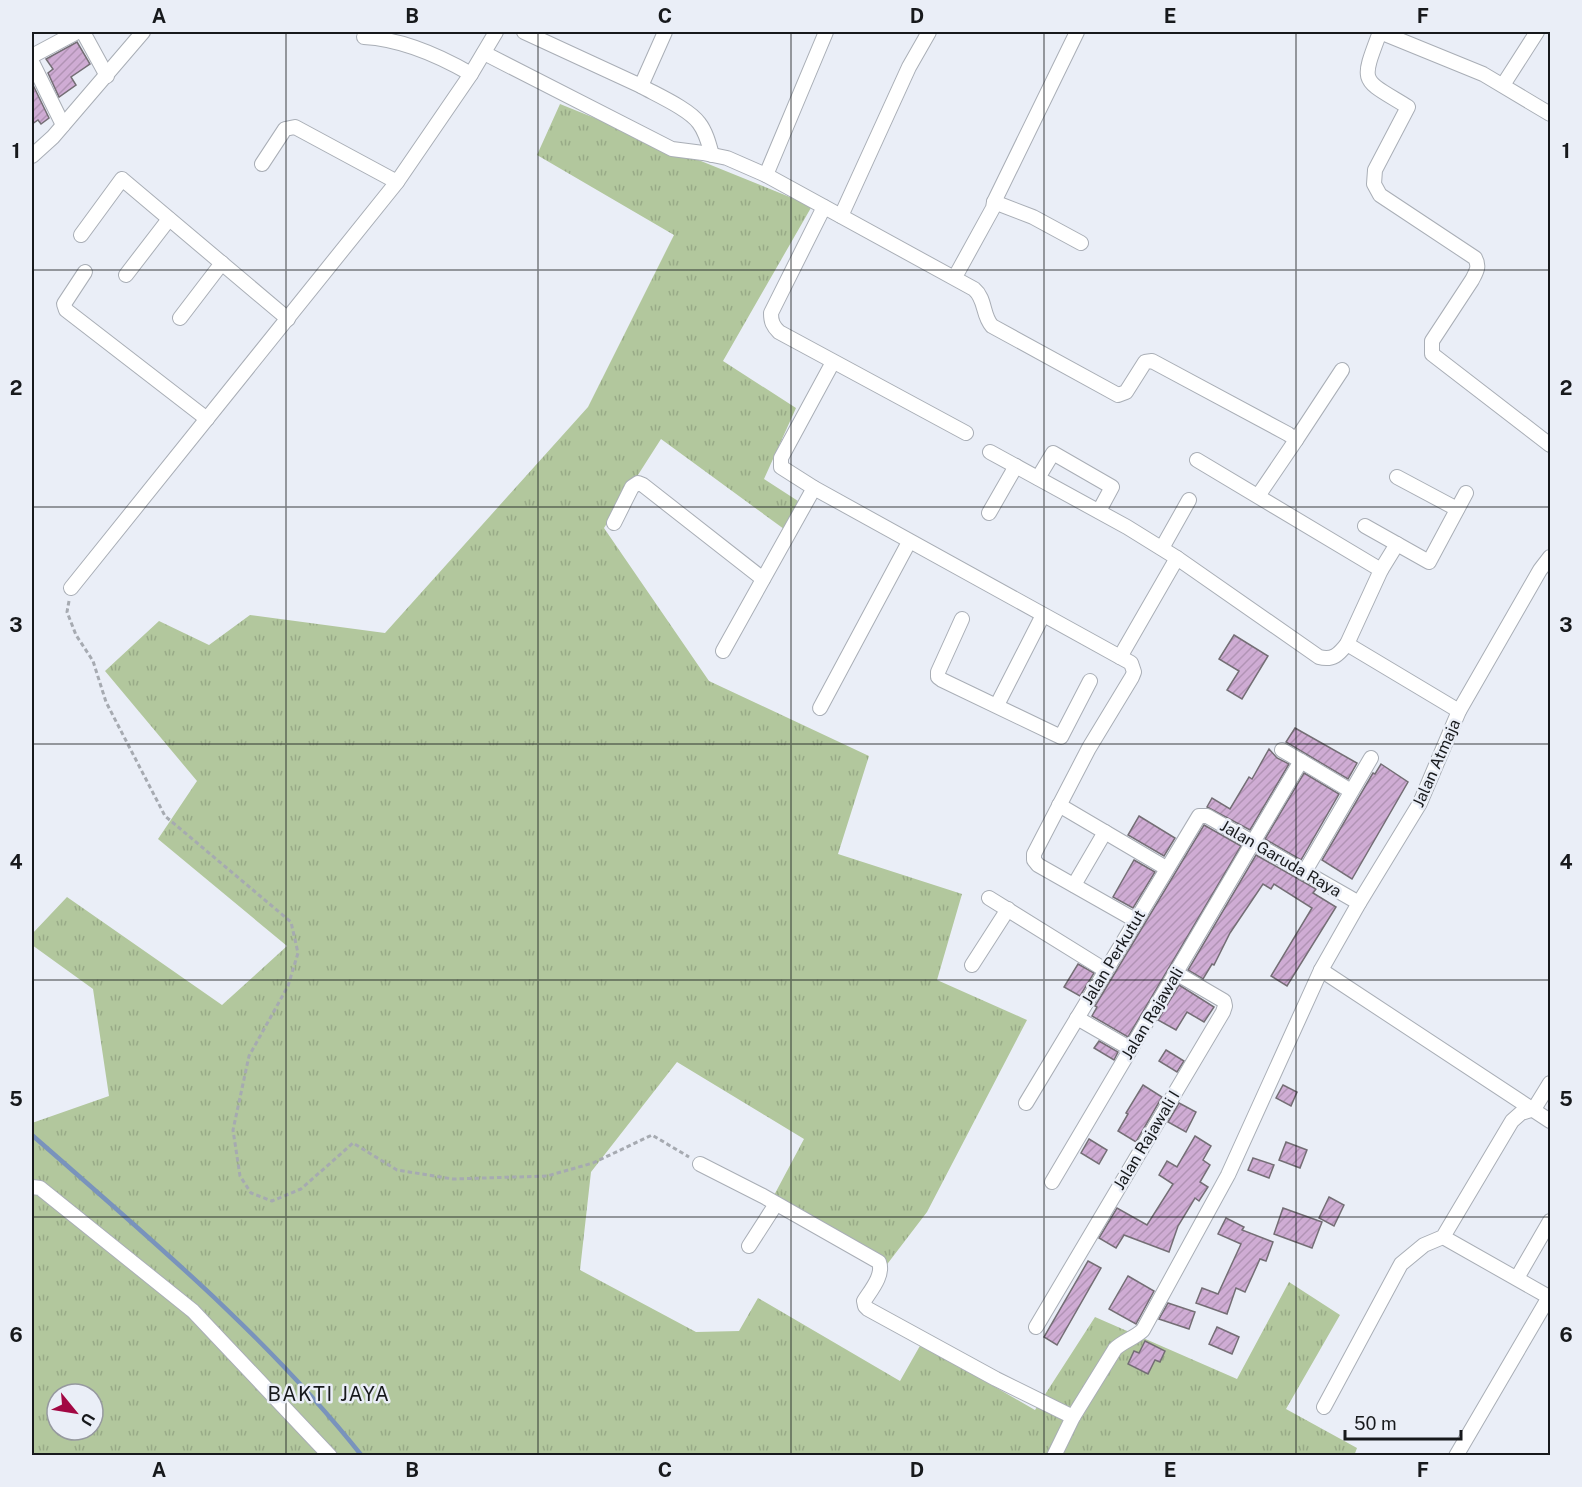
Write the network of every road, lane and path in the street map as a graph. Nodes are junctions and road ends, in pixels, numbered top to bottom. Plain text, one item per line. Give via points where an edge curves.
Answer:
1 (77, 32) edge
2 (83, 32) edge
3 (143, 32) edge
4 (495, 32) edge
5 (524, 32) edge
6 (665, 32) edge
7 (826, 32) edge
8 (929, 32) edge
9 (1077, 32) edge
10 (1380, 32) edge
11 (1537, 32) edge
12 (364, 37) dead end
13 (484, 53) junction
14 (32, 56) edge
15 (32, 62) edge
16 (471, 74) junction
17 (107, 76) junction
18 (1503, 85) junction
19 (641, 87) junction
20 (1551, 114) edge
21 (63, 125) junction
22 (712, 155) junction
23 (32, 156) edge
24 (262, 164) dead end
25 (766, 175) junction
26 (397, 182) junction
27 (994, 202) junction
28 (824, 207) junction
29 (842, 216) junction
30 (169, 219) junction
31 (81, 235) dead end
32 (1081, 243) dead end
33 (222, 263) junction
34 (85, 272) dead end
35 (126, 275) dead end
36 (955, 277) junction
37 (180, 318) dead end
38 (288, 319) junction
39 (833, 362) junction
40 (1342, 370) dead end
41 (207, 419) junction
42 (966, 433) dead end
43 (1296, 440) junction
44 (1551, 445) edge
45 (990, 452) dead end
46 (1197, 460) dead end
47 (1016, 466) junction
48 (1396, 477) dead end
49 (1038, 478) junction
50 (814, 488) junction
51 (1466, 493) dead end
52 (1258, 496) junction
53 (1189, 500) dead end
54 (1457, 509) junction
55 (1099, 511) junction
56 (989, 513) dead end
57 (614, 524) dead end
58 (1365, 526) dead end
59 (909, 542) junction
60 (1397, 544) junction
61 (1162, 548) junction
62 (1551, 557) edge
63 (1177, 558) junction
64 (1381, 570) junction
65 (1545, 573) edge
66 (763, 579) junction
67 (71, 588) joint
68 (1043, 615) junction
69 (962, 619) dead end
70 (1347, 644) junction
71 (723, 651) dead end
72 (1120, 657) junction
73 (1090, 681) dead end
74 (996, 705) junction
75 (820, 708) dead end
76 (1459, 711) junction
77 (1282, 750) dead end
78 (1371, 758) dead end
79 (1301, 761) junction
80 (1352, 791) junction
81 (1059, 805) junction
82 (1203, 815) joint
83 (1105, 832) junction
84 (1252, 843) junction
85 (1166, 868) junction
86 (1304, 873) junction
87 (1074, 885) junction
88 (989, 898) dead end
89 (1359, 903) junction
90 (1008, 909) junction
91 (1135, 920) junction
92 (972, 965) dead end
93 (1105, 970) junction
94 (1321, 970) junction
95 (1176, 973) junction
96 (1077, 1018) junction
97 (1131, 1049) junction
98 (1551, 1083) edge
99 (1026, 1103) dead end
100 (1534, 1109) junction
101 (1551, 1120) edge
102 (700, 1164) joint
103 (1052, 1182) dead end
104 (34, 1186) edge
105 (776, 1204) junction
106 (1551, 1221) edge
107 (1443, 1238) junction
108 (749, 1246) dead end
109 (1517, 1278) junction
110 (1546, 1313) edge
111 (1036, 1327) dead end
112 (1324, 1407) dead end
113 (1073, 1417) junction
114 (330, 1455) edge
115 (1054, 1455) edge
116 (1456, 1455) edge

1 - 14 street
2 - 17 street
3 - 17 street
4 - 13 street
5 - 19 street
6 - 19 street
7 - 25 street
8 - 29 street via 909,67
9 - 27 street
10 - 18 street
10 - 44 street via 1367,78 1408,107 1375,170 1374,184 1380,195 1475,258 1478,264 1478,270 1432,341 1432,354
11 - 18 street
12 - 16 street via 386,38 417,48
13 - 16 street
13 - 22 street via 672,149
15 - 21 street
16 - 26 street
17 - 21 street
18 - 20 street
19 - 22 street via 699,122
21 - 23 street
22 - 25 street
24 - 26 street via 285,129 295,127
25 - 28 street
26 - 38 street
27 - 32 street via 1033,217
27 - 36 street
28 - 29 street
28 - 39 street via 771,313 771,321 779,333
29 - 36 street
30 - 31 street via 122,179
30 - 33 street
30 - 35 street
33 - 37 street
33 - 38 street
34 - 41 street via 64,304 66,310
36 - 43 street via 979,293 992,327 1118,395 1126,392 1145,362 1152,361
38 - 41 street
39 - 42 street
39 - 50 street via 780,464 784,471
40 - 43 street
41 - 67 street
43 - 52 street
45 - 47 street
46 - 52 street
47 - 49 street
47 - 56 street
48 - 54 street
49 - 55 street
49 - 55 street via 1053,453 1112,487
50 - 59 street
50 - 66 street
51 - 54 street
52 - 64 street
53 - 61 street
54 - 60 street via 1429,562
55 - 61 street
57 - 66 street via 632,486 644,484
58 - 60 street
59 - 68 street
59 - 75 street
60 - 64 street
61 - 63 street
62 - 65 street, Jalan Atmaja
63 - 70 street via 1319,657 1332,658
63 - 72 street
64 - 70 street
65 - 76 street, Jalan Atmaja
66 - 71 street
67 - 102 path via 67,612 76,635 93,661 106,702 165,816 291,922 298,953 288,986 249,1056 233,1130 240,1176 251,1193 272,1201 301,1189 353,1143 397,1170 453,1179 547,1176 593,1163 652,1135
68 - 72 street
68 - 74 street
69 - 74 street via 938,677
70 - 76 street
72 - 81 street via 1131,663 1132,677
73 - 74 street via 1061,737
76 - 89 street, Jalan Atmaja via 1420,803
77 - 79 street
78 - 80 street
79 - 80 street
79 - 84 street, Jalan Rajawali
80 - 86 street
81 - 83 street
81 - 87 street via 1034,860
82 - 84 street, Jalan Garuda Raya
82 - 85 street, Jalan Perkutut via 1196,818
83 - 85 street
83 - 87 street
84 - 86 street, Jalan Garuda Raya
84 - 95 street, Jalan Rajawali
85 - 91 street, Jalan Perkutut
86 - 89 street, Jalan Garuda Raya
87 - 91 street
88 - 90 street
89 - 94 street, Jalan Atmaja
90 - 92 street
90 - 93 street
91 - 93 street, Jalan Perkutut
93 - 96 street, Jalan Perkutut
94 - 100 street
94 - 113 street, Jalan Atmaja via 1228,1175 1143,1330 1115,1349
95 - 97 street, Jalan Rajawali
95 - 111 street, Jalan Rajawali I via 1224,1001 1223,1012
96 - 97 street
96 - 99 street, Jalan Perkutut
97 - 103 street, Jalan Rajawali
98 - 100 street
100 - 101 street
100 - 107 street via 1512,1121
102 - 105 street
104 - 114 street via 193,1311
105 - 108 street
105 - 113 street via 879,1263 880,1273 864,1301 868,1309
106 - 109 street
107 - 109 street
107 - 112 street via 1424,1245 1401,1264
109 - 110 street via 1549,1296
110 - 116 street
113 - 115 street, Jalan Atmaja

